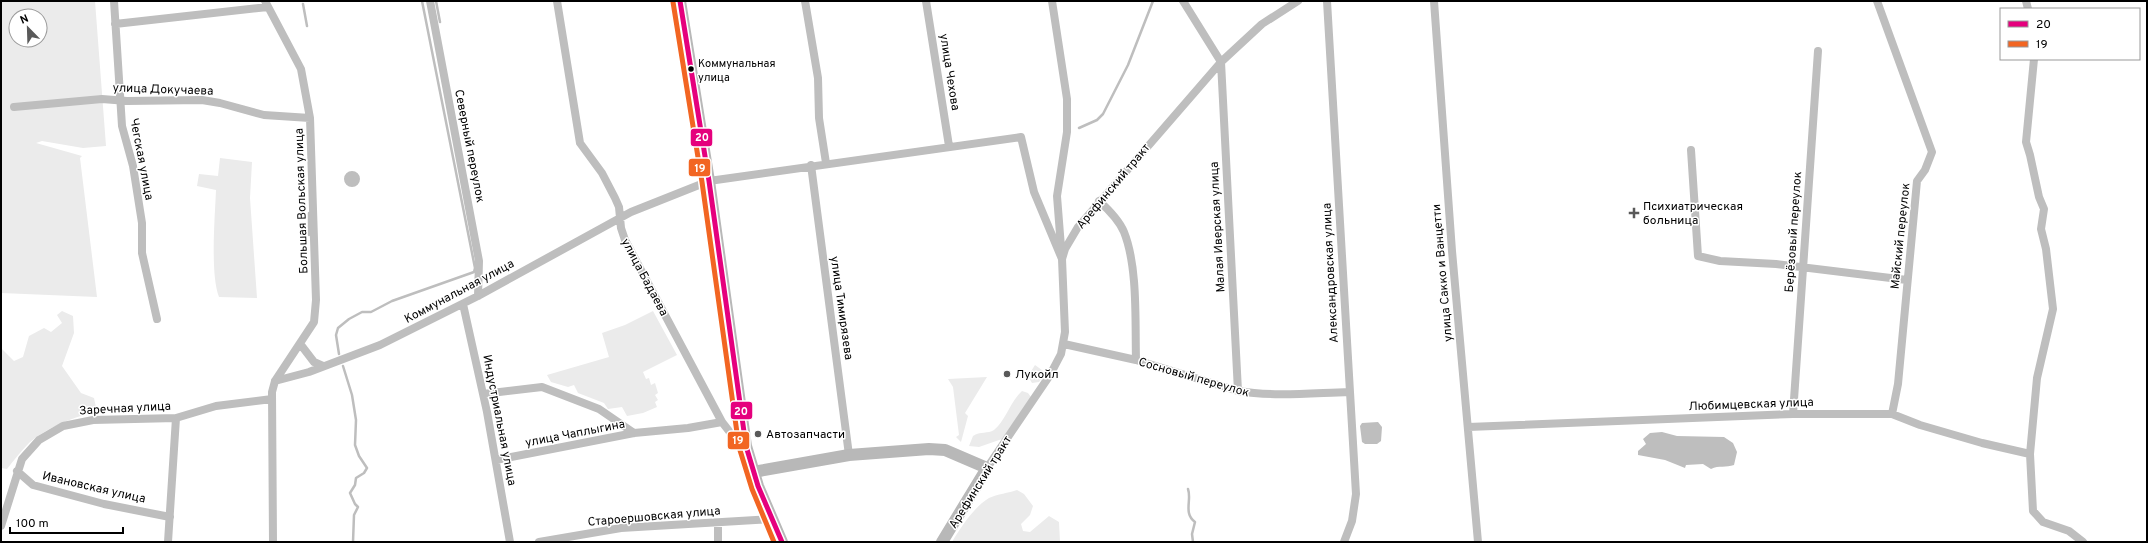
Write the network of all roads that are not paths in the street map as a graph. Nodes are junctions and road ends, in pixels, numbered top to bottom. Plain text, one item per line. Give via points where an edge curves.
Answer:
1 (114, 1) edge
2 (430, 1) edge
3 (557, 1) edge
4 (680, 1) edge
5 (805, 1) edge
6 (926, 1) edge
7 (1052, 1) edge
8 (1183, 1) edge
9 (1298, 1) edge
10 (1327, 1) edge
11 (1434, 1) edge
12 (1877, 1) edge
13 (267, 4) edge
14 (115, 24) junction
15 (1818, 51) dead end
16 (2034, 60) edge
17 (1221, 62) junction
18 (120, 101) junction
19 (14, 107) dead end
20 (310, 118) junction
21 (949, 146) junction
22 (1691, 150) dead end
23 (826, 163) junction
24 (811, 165) junction
25 (709, 181) junction
26 (1099, 201) junction
27 (620, 218) junction
28 (1062, 260) junction
29 (1802, 268) junction
30 (1907, 280) junction
31 (478, 296) junction
32 (463, 304) junction
33 (157, 319) dead end
34 (1064, 344) junction
35 (301, 345) junction
36 (1136, 360) junction
37 (323, 366) junction
38 (276, 381) junction
39 (1238, 391) junction
40 (1349, 392) junction
41 (483, 394) junction
42 (272, 399) junction
43 (1793, 414) junction
44 (1892, 414) junction
45 (176, 418) junction
46 (722, 422) junction
47 (1468, 427) junction
48 (634, 433) junction
49 (746, 446) junction
50 (2030, 454) junction
51 (849, 455) junction
52 (496, 460) junction
53 (987, 468) junction
54 (18, 471) junction
55 (753, 472) junction
56 (170, 517) junction
57 (771, 519) junction
58 (718, 523) junction
59 (1, 526) edge
60 (168, 542) edge
61 (273, 542) edge
62 (510, 542) edge
63 (539, 542) edge
64 (718, 542) edge
65 (782, 542) edge
66 (942, 542) edge
67 (1344, 542) edge
68 (1478, 542) edge
69 (2083, 542) edge

1 - 14 street, Чегская улица
2 - 31 street, Северный переулок via 479,261
3 - 27 street, улица Бадаева via 580,143 602,173 619,207
4 - 25 street
5 - 23 street via 818,78 819,118
6 - 21 street, улица Чехова
7 - 28 street via 1067,99 1067,132 1057,196
8 - 17 street
9 - 17 street, Арефинский тракт via 1262,24
10 - 40 street, Александровская улица
11 - 47 street, улица Сакко и Ванцетти via 1451,248
12 - 30 street, Майский переулок via 1932,152 1925,170 1916,181
13 - 14 street
13 - 20 street, Большая Вольская улица via 301,69
14 - 18 street, Чегская улица
15 - 29 street, Берёзовый переулок
16 - 50 street via 2026,142 2038,197 2044,209 2041,229 2046,248 2053,309 2037,378
17 - 26 street, Арефинский тракт
17 - 39 street, Малая Иверская улица
18 - 19 street, улица Докучаева via 95,100
18 - 20 street, улица Докучаева via 211,101 264,115
18 - 33 street, Чегская улица via 122,126 133,166 142,224 142,253
20 - 35 street, Большая Вольская улица via 316,314
21 - 23 street, Коммунальная улица
21 - 28 street, Коммунальная улица via 1021,137 1034,192
22 - 29 street via 1698,256 1720,261
23 - 24 street, Коммунальная улица
24 - 25 street, Коммунальная улица
24 - 51 street, улица Тимирязева
25 - 27 street, Коммунальная улица
25 - 49 street
26 - 28 street, Арефинский тракт via 1078,227 1065,249
26 - 36 street via 1118,222 1124,233 1133,267
27 - 31 street, Коммунальная улица
27 - 46 street, улица Бадаева via 620,228 625,240
28 - 34 street, Арефинский тракт
29 - 30 street
29 - 43 street, Берёзовый переулок
30 - 44 street, Майский переулок via 1898,384
31 - 32 street, Коммунальная улица
32 - 37 street, Коммунальная улица via 380,345
32 - 41 street, Индустриальная улица
34 - 36 street, Сосновый переулок
34 - 53 street, Арефинский тракт via 1050,376
35 - 37 street via 314,362
35 - 38 street, Большая Вольская улица
36 - 39 street, Сосновый переулок
37 - 38 street, Коммунальная улица
38 - 42 street, Большая Вольская улица
39 - 40 street, Сосновый переулок via 1252,394
40 - 67 street, Александровская улица via 1356,494 1352,521
41 - 48 street, улица Чаплыгина via 542,387 593,406
41 - 52 street, Индустриальная улица
42 - 45 street, Заречная улица via 216,406
42 - 61 street, Большая Вольская улица
43 - 44 street, Любимцевская улица
43 - 47 street, Любимцевская улица
44 - 50 street, Любимцевская улица via 1968,439
45 - 54 street, Заречная улица via 78,421 51,432 30,448 22,459
45 - 56 street
46 - 48 street, улица Чаплыгина
46 - 49 street, улица Бадаева
47 - 68 street, улица Сакко и Ванцетти
48 - 52 street, улица Чаплыгина
49 - 55 street
50 - 69 street via 2032,511 2043,522 2069,531
51 - 53 street via 929,449 953,453
51 - 55 street
52 - 62 street, Индустриальная улица
53 - 66 street, Арефинский тракт
54 - 56 street, Ивановская улица via 33,486
54 - 59 street, Заречная улица
55 - 57 street
56 - 60 street
57 - 58 street, Староершовская улица
57 - 65 street
58 - 63 street, Староершовская улица via 609,530
58 - 64 street

